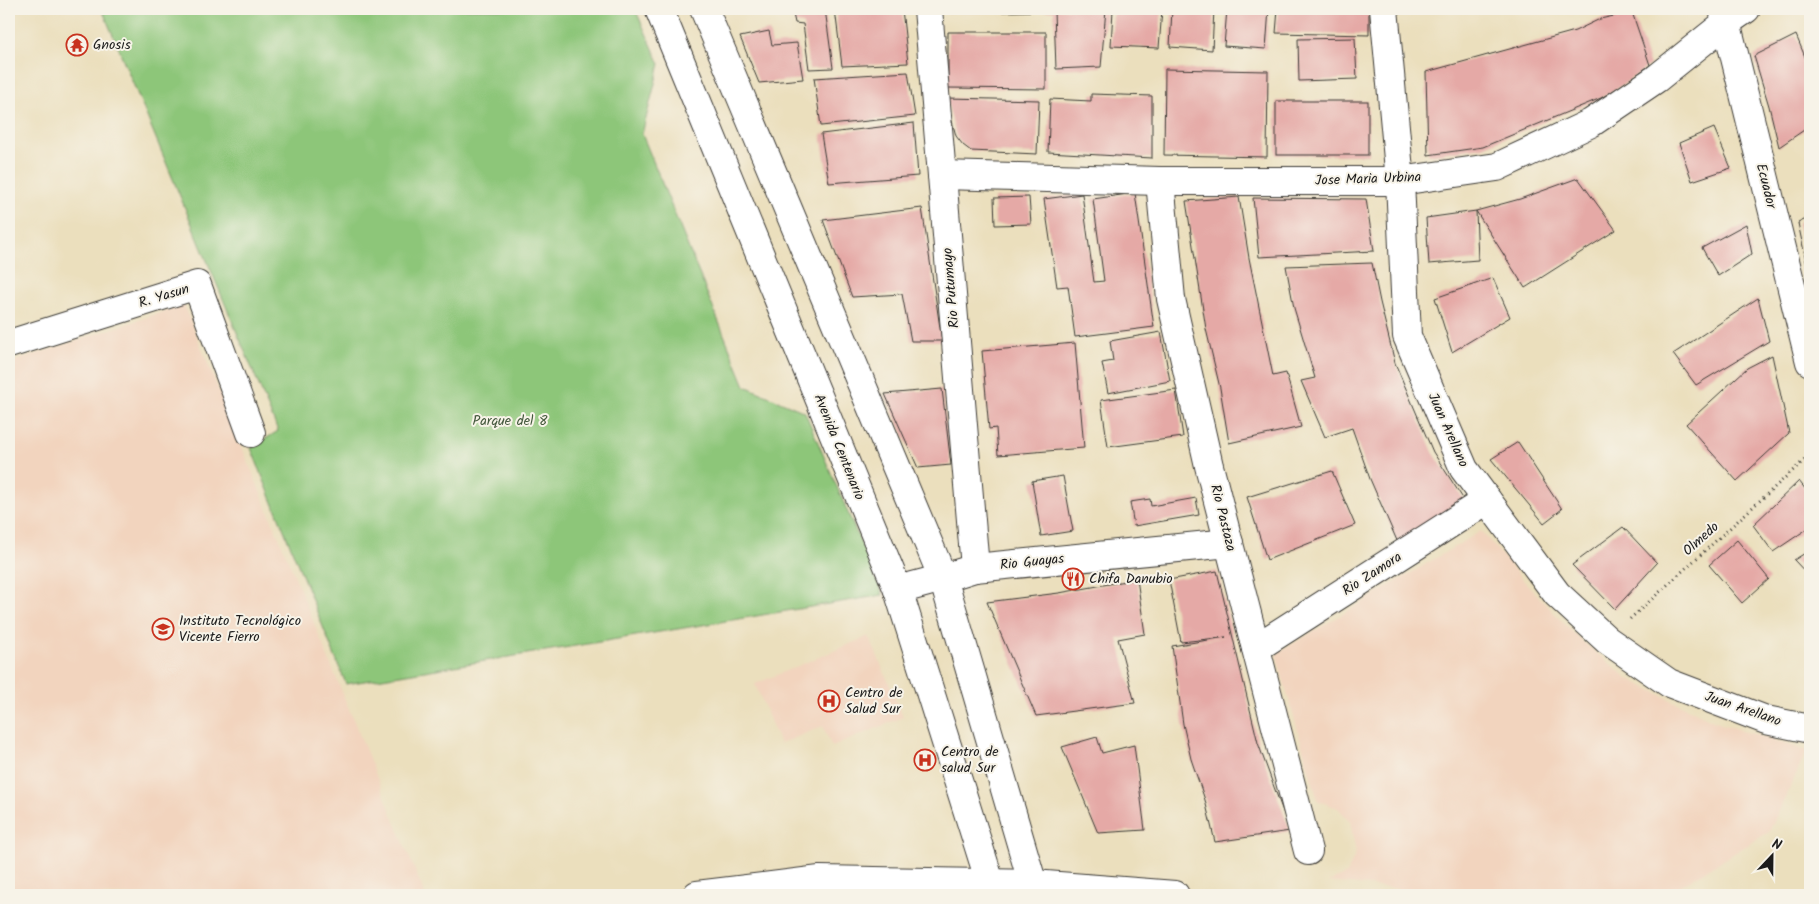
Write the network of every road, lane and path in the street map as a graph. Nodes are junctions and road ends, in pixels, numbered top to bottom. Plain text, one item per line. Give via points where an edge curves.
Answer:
1 (658, 9) edge
2 (704, 9) edge
3 (928, 9) edge
4 (1384, 9) edge
5 (1732, 13) edge
6 (942, 175) junction
7 (1160, 181) junction
8 (1400, 181) junction
9 (9, 344) edge
10 (1810, 362) edge
11 (251, 433) dead end
12 (1810, 455) edge
13 (1487, 500) junction
14 (1229, 543) junction
15 (975, 568) junction
16 (943, 578) junction
17 (898, 590) junction
18 (1607, 640) junction
19 (1256, 648) junction
20 (1810, 729) edge
21 (1308, 851) dead end
22 (992, 889) edge
23 (1035, 890) edge
24 (697, 895) edge
25 (1175, 895) edge

1 - 17 street, Avenida Centenario
2 - 16 street
3 - 6 street, Rio Putumayo
4 - 8 street, Juan Arellano
5 - 8 street, Jose Maria Urbina via 1656,79 1591,123 1498,167
5 - 10 street, Ecuador
6 - 7 street, Jose Maria Urbina
6 - 15 street, Rio Putumayo
7 - 8 street, Jose Maria Urbina
7 - 14 street, Rio Pastaza via 1171,299
8 - 13 street, Juan Arellano via 1407,336 1464,469
9 - 11 street, R. Yasun via 197,285
12 - 18 path, Olmedo
13 - 18 street, Juan Arellano via 1557,594
13 - 19 street, Rio Zamora
14 - 15 street, Rio Guayas
14 - 19 street, Rio Pastaza
15 - 16 street, Rio Guayas
16 - 17 street, Rio Guayas
16 - 23 street
17 - 22 street, Avenida Centenario
18 - 20 street, Juan Arellano via 1669,683 1766,720
19 - 21 street, Rio Pastaza
22 - 23 street
22 - 24 street via 820,880
23 - 25 street

